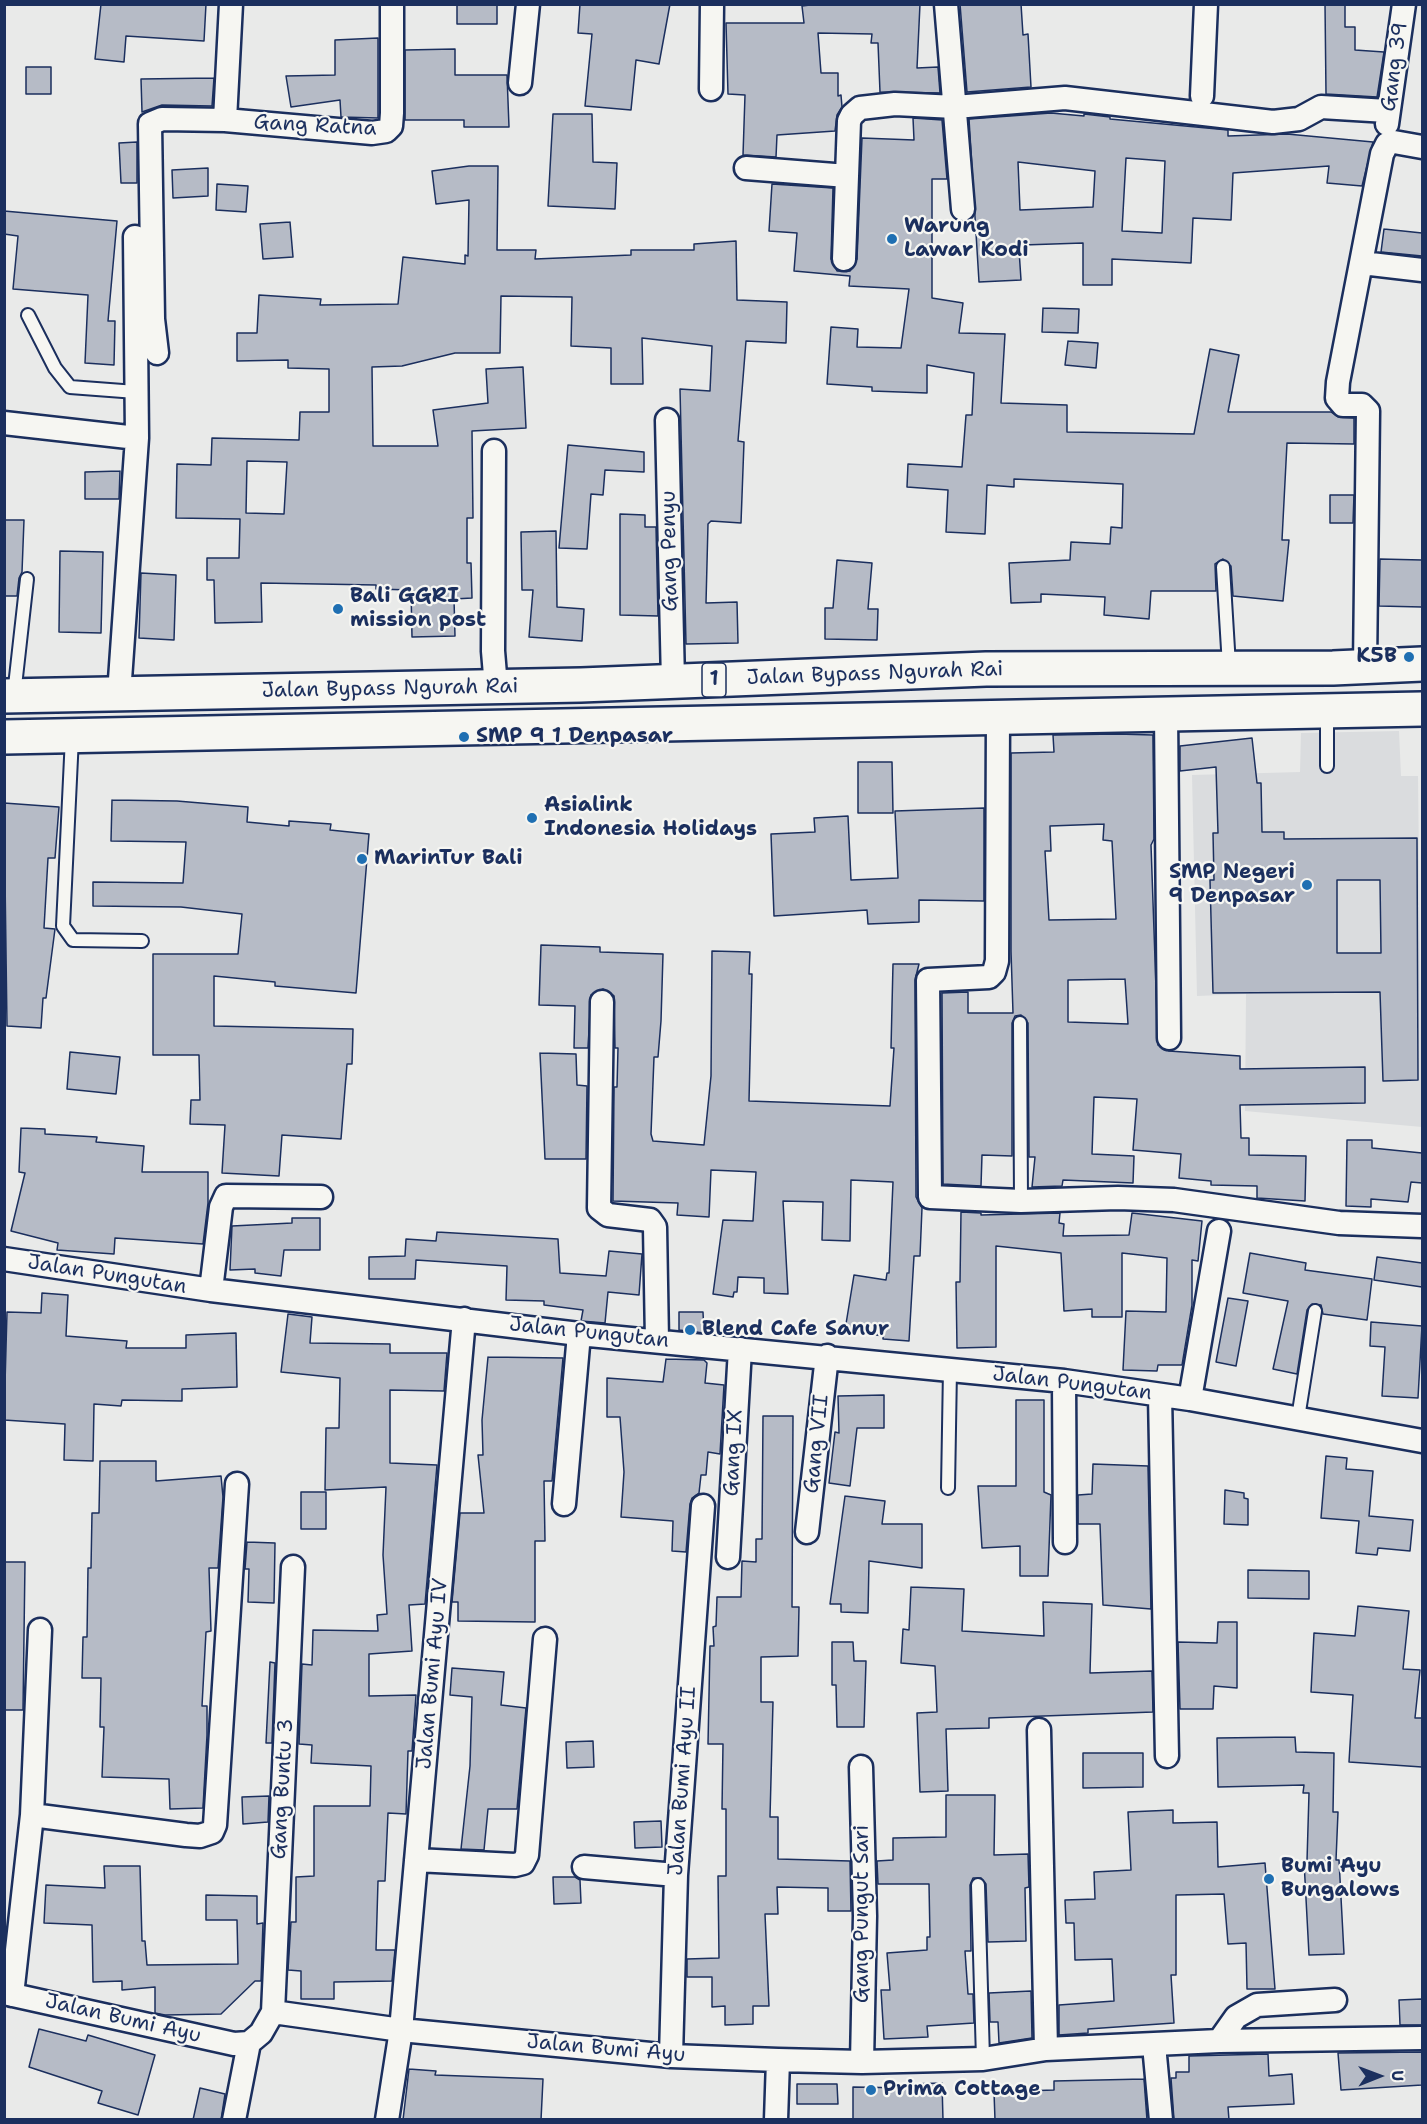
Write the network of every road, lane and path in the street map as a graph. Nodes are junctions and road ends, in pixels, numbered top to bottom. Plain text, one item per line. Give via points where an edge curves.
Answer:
1 (231, 4) edge
2 (392, 4) edge
3 (528, 4) edge
4 (712, 4) edge
5 (946, 4) edge
6 (1206, 4) edge
7 (1404, 4) edge
8 (520, 82) dead end
9 (711, 89) dead end
10 (1202, 96) dead end
11 (955, 107) junction
12 (225, 120) junction
13 (1422, 147) edge
14 (746, 168) dead end
15 (847, 176) junction
16 (963, 209) dead end
17 (135, 237) dead end
18 (844, 259) dead end
19 (1362, 263) junction
20 (1422, 270) edge
21 (28, 315) dead end
22 (156, 353) dead end
23 (136, 392) junction
24 (667, 420) dead end
25 (4, 423) edge
26 (137, 438) junction
27 (494, 451) dead end
28 (1223, 567) dead end
29 (27, 579) dead end
30 (1422, 664) edge
31 (1230, 667) junction
32 (1365, 667) junction
33 (673, 682) junction
34 (496, 687) junction
35 (118, 694) junction
36 (9, 696) edge
37 (1422, 709) edge
38 (1327, 711) junction
39 (1166, 713) junction
40 (998, 717) junction
41 (72, 736) junction
42 (4, 737) edge
43 (1327, 766) dead end
44 (142, 941) dead end
45 (602, 1002) dead end
46 (1020, 1023) dead end
47 (1169, 1038) dead end
48 (321, 1197) dead end
49 (1021, 1201) junction
50 (1422, 1226) edge
51 (1219, 1231) dead end
52 (4, 1259) edge
53 (212, 1290) junction
54 (1315, 1311) dead end
55 (464, 1319) junction
56 (579, 1334) junction
57 (657, 1341) junction
58 (740, 1349) junction
59 (827, 1356) junction
60 (950, 1369) junction
61 (1064, 1381) junction
62 (1160, 1395) junction
63 (1190, 1400) junction
64 (1298, 1418) junction
65 (1422, 1442) edge
66 (237, 1484) dead end
67 (948, 1488) dead end
68 (564, 1503) dead end
69 (703, 1506) dead end
70 (807, 1532) dead end
71 (1065, 1542) dead end
72 (728, 1557) dead end
73 (293, 1567) dead end
74 (40, 1630) dead end
75 (545, 1640) dead end
76 (1039, 1731) dead end
77 (1167, 1756) dead end
78 (861, 1767) dead end
79 (32, 1815) junction
80 (416, 1860) junction
81 (584, 1867) dead end
82 (676, 1875) junction
83 (978, 1885) dead end
84 (8, 1994) edge
85 (1335, 2000) dead end
86 (273, 2012) junction
87 (401, 2030) junction
88 (1422, 2038) edge
89 (1219, 2041) junction
90 (249, 2043) junction
91 (1154, 2045) junction
92 (1046, 2049) junction
93 (671, 2056) junction
94 (983, 2059) junction
95 (778, 2060) junction
96 (862, 2062) junction
97 (234, 2120) edge
98 (387, 2120) edge
99 (776, 2120) edge
100 (1161, 2120) edge

1 - 12 street
2 - 12 street, Gang Ratna via 392,113 391,126 386,131
3 - 8 street
4 - 9 street
5 - 11 street
6 - 10 street
7 - 11 street, Gang 39 via 1387,120 1321,107 1299,119 1274,122 1065,98
11 - 15 street via 895,104 860,108 849,121
11 - 16 street
12 - 22 street via 162,119 150,124
13 - 19 street via 1387,144
14 - 15 street
15 - 18 street
17 - 23 street
19 - 20 street
19 - 32 street via 1342,350 1336,398 1343,405 1362,405 1368,411
21 - 23 lane via 55,368 70,387
23 - 26 street
24 - 33 street, Gang Penyu
25 - 26 street
26 - 35 street
27 - 34 street
28 - 31 lane
29 - 36 lane
30 - 32 highway, Jalan Bypass Ngurah Rai / 1
31 - 32 highway, Jalan Bypass Ngurah Rai / 1
31 - 33 highway, Jalan Bypass Ngurah Rai / 1 via 974,669
33 - 34 highway, Jalan Bypass Ngurah Rai / 1
34 - 35 highway, Jalan Bypass Ngurah Rai / 1
35 - 36 highway, Jalan Bypass Ngurah Rai / 1
37 - 38 highway, Jalan Bypass Ngurah Rai / 1
38 - 39 highway, Jalan Bypass Ngurah Rai / 1
38 - 43 lane
39 - 40 highway, Jalan Bypass Ngurah Rai / 1
39 - 47 street
40 - 41 highway, Jalan Bypass Ngurah Rai / 1
40 - 49 street via 997,960 989,977 928,980 929,1193 933,1199
41 - 42 highway, Jalan Bypass Ngurah Rai / 1
41 - 44 lane via 63,926 73,940
45 - 57 street via 599,1208 608,1215 650,1220 655,1227
46 - 49 lane
48 - 53 street via 226,1196 221,1207
49 - 50 street via 1174,1200 1339,1223
51 - 63 street
52 - 53 street, Jalan Pungutan
53 - 55 street, Jalan Pungutan
54 - 64 lane
55 - 56 street, Jalan Pungutan
55 - 80 street, Jalan Bumi Ayu IV
56 - 57 street, Jalan Pungutan
56 - 68 street
57 - 58 street, Jalan Pungutan
58 - 59 street, Jalan Pungutan
58 - 72 street, Gang IX
59 - 60 street, Jalan Pungutan
59 - 70 street, Gang VII
60 - 61 street, Jalan Pungutan
60 - 67 lane
61 - 62 street, Jalan Pungutan
61 - 71 street
62 - 63 street, Jalan Pungutan
62 - 77 street
63 - 64 street, Jalan Pungutan
64 - 65 street, Jalan Pungutan
66 - 79 street via 212,1832 186,1835
69 - 82 street, Jalan Bumi Ayu II
73 - 86 street, Gang Buntu 3
74 - 79 street
75 - 80 street via 527,1855 523,1863
76 - 92 street
78 - 96 street, Gang Pungut Sari via 865,1916
79 - 84 street
80 - 87 street, Jalan Bumi Ayu IV
81 - 82 street
82 - 93 street, Jalan Bumi Ayu II
83 - 94 lane
84 - 90 street, Jalan Bumi Ayu via 234,2044
85 - 89 street via 1257,2005 1236,2018
86 - 87 street, Jalan Bumi Ayu
86 - 90 street via 261,2033
87 - 93 street, Jalan Bumi Ayu
87 - 98 street, Jalan Bumi Ayu IV
88 - 89 street, Jalan Bumi Ayu
89 - 91 street, Jalan Bumi Ayu
90 - 97 street
91 - 92 street, Jalan Bumi Ayu
91 - 100 street
92 - 94 street, Jalan Bumi Ayu
93 - 95 street, Jalan Bumi Ayu
94 - 96 street, Jalan Bumi Ayu
95 - 96 street, Jalan Bumi Ayu
95 - 99 street

